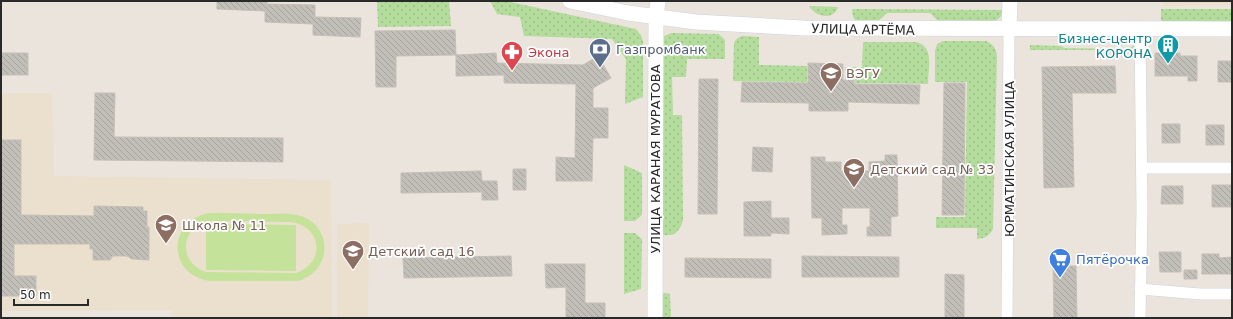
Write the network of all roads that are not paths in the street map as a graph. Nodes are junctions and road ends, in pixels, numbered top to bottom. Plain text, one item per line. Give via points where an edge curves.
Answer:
1 (570, 1) edge
2 (658, 1) edge
3 (1010, 1) edge
4 (656, 17) junction
5 (1009, 29) junction
6 (1140, 29) junction
7 (1232, 29) edge
8 (1142, 168) junction
9 (1232, 168) edge
10 (1140, 289) junction
11 (1232, 294) edge
12 (655, 318) edge
13 (1007, 318) edge
14 (1140, 318) edge

1 - 4 main road, УЛИЦА АРТЁМА
2 - 4 main road, УЛИЦА КАРАНАЯ МУРАТОВА
3 - 5 main road, ЮРМАТИНСКАЯ УЛИЦА
4 - 5 main road, УЛИЦА АРТЁМА via 717,24 803,28
4 - 12 main road, УЛИЦА КАРАНАЯ МУРАТОВА
5 - 6 main road, УЛИЦА АРТЁМА
5 - 13 street, ЮРМАТИНСКАЯ УЛИЦА
6 - 7 main road, УЛИЦА АРТЁМА
6 - 8 street
8 - 9 street
8 - 10 street
10 - 11 street
10 - 14 street

